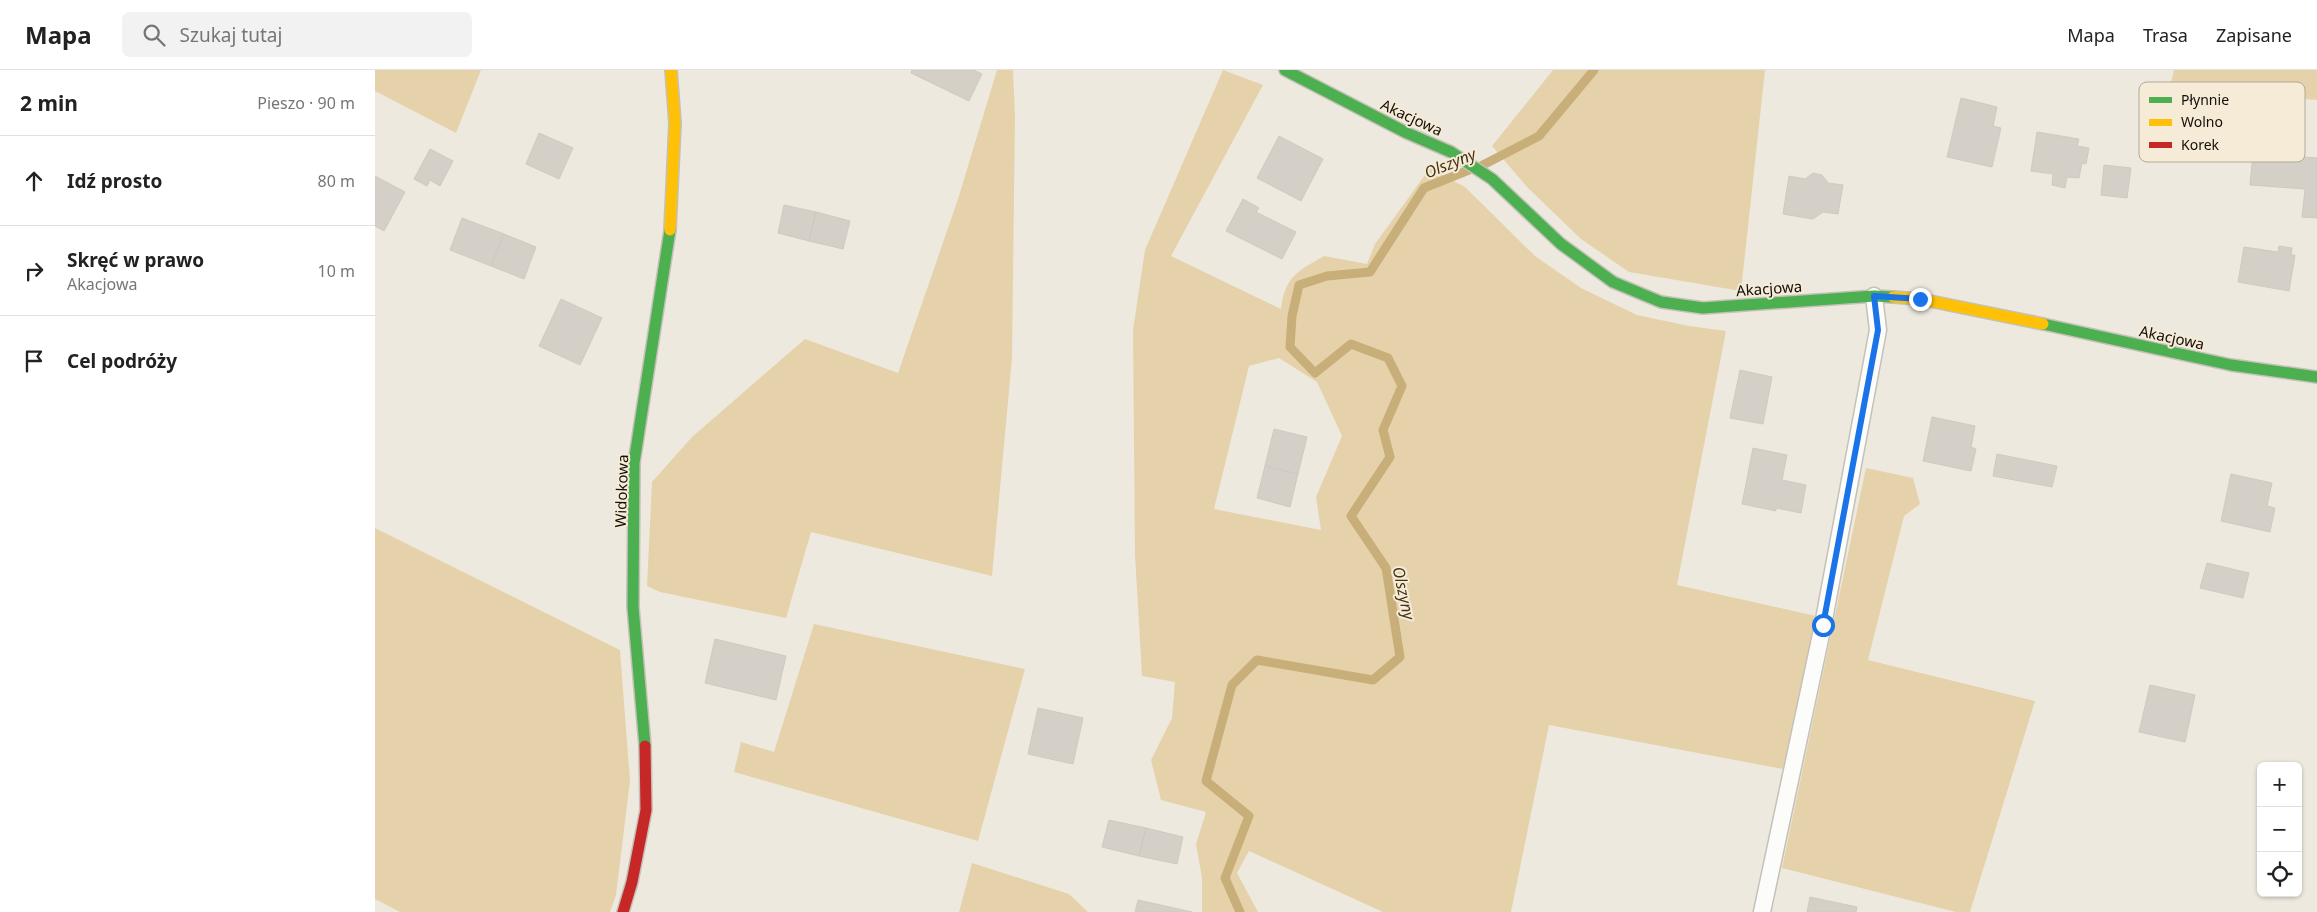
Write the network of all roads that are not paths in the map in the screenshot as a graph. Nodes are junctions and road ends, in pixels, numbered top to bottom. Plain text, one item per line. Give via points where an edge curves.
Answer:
1 (671, 70) edge
2 (1285, 70) edge
3 (1874, 296) junction
4 (2317, 377) edge
5 (623, 912) edge
6 (1762, 912) edge

1 - 5 street, Widokowa via 675,123 670,242 635,463 633,607 645,743 646,810
2 - 3 street, Akacjowa via 1451,152 1492,179 1561,244 1613,282 1661,302 1703,308
3 - 4 street, Akacjowa via 1920,299 1977,309 2231,365
3 - 6 lane via 1878,330 1823,625

